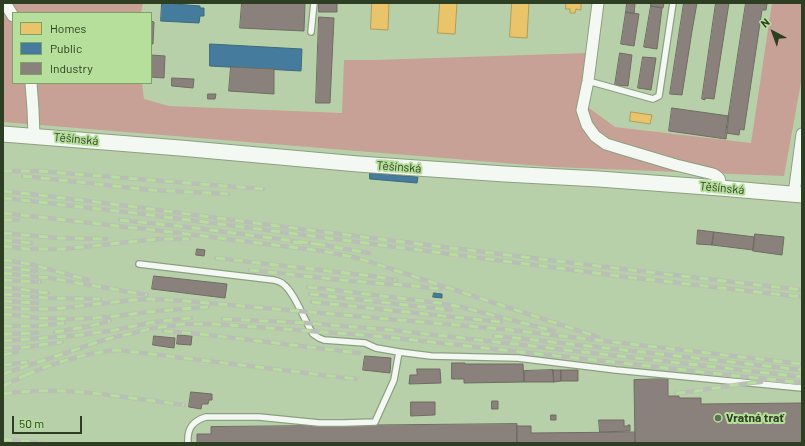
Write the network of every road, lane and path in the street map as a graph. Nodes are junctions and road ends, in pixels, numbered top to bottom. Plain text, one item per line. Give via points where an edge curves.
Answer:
1 (5, 3) edge
2 (314, 3) edge
3 (598, 3) edge
4 (673, 3) edge
5 (12, 14) edge
6 (311, 32) dead end
7 (588, 81) junction
8 (31, 84) edge
9 (3, 134) edge
10 (802, 134) edge
11 (34, 136) junction
12 (720, 188) junction
13 (798, 195) edge
14 (139, 264) dead end
15 (399, 352) junction
16 (802, 388) edge
17 (188, 443) edge

1 - 5 street
2 - 6 lane
3 - 7 street
4 - 7 lane via 659,96 653,99
7 - 12 street via 582,110 587,125 595,136 606,144 718,176
8 - 11 street
9 - 11 main road, Těšínská
10 - 13 street
11 - 12 main road, Těšínská via 358,164
12 - 13 main road, Těšínská
14 - 15 lane via 274,280 290,291 316,336 324,340 365,343 376,348
15 - 16 lane via 431,356 518,358
15 - 17 lane via 394,380 375,422 319,423 206,417 194,422 190,427

